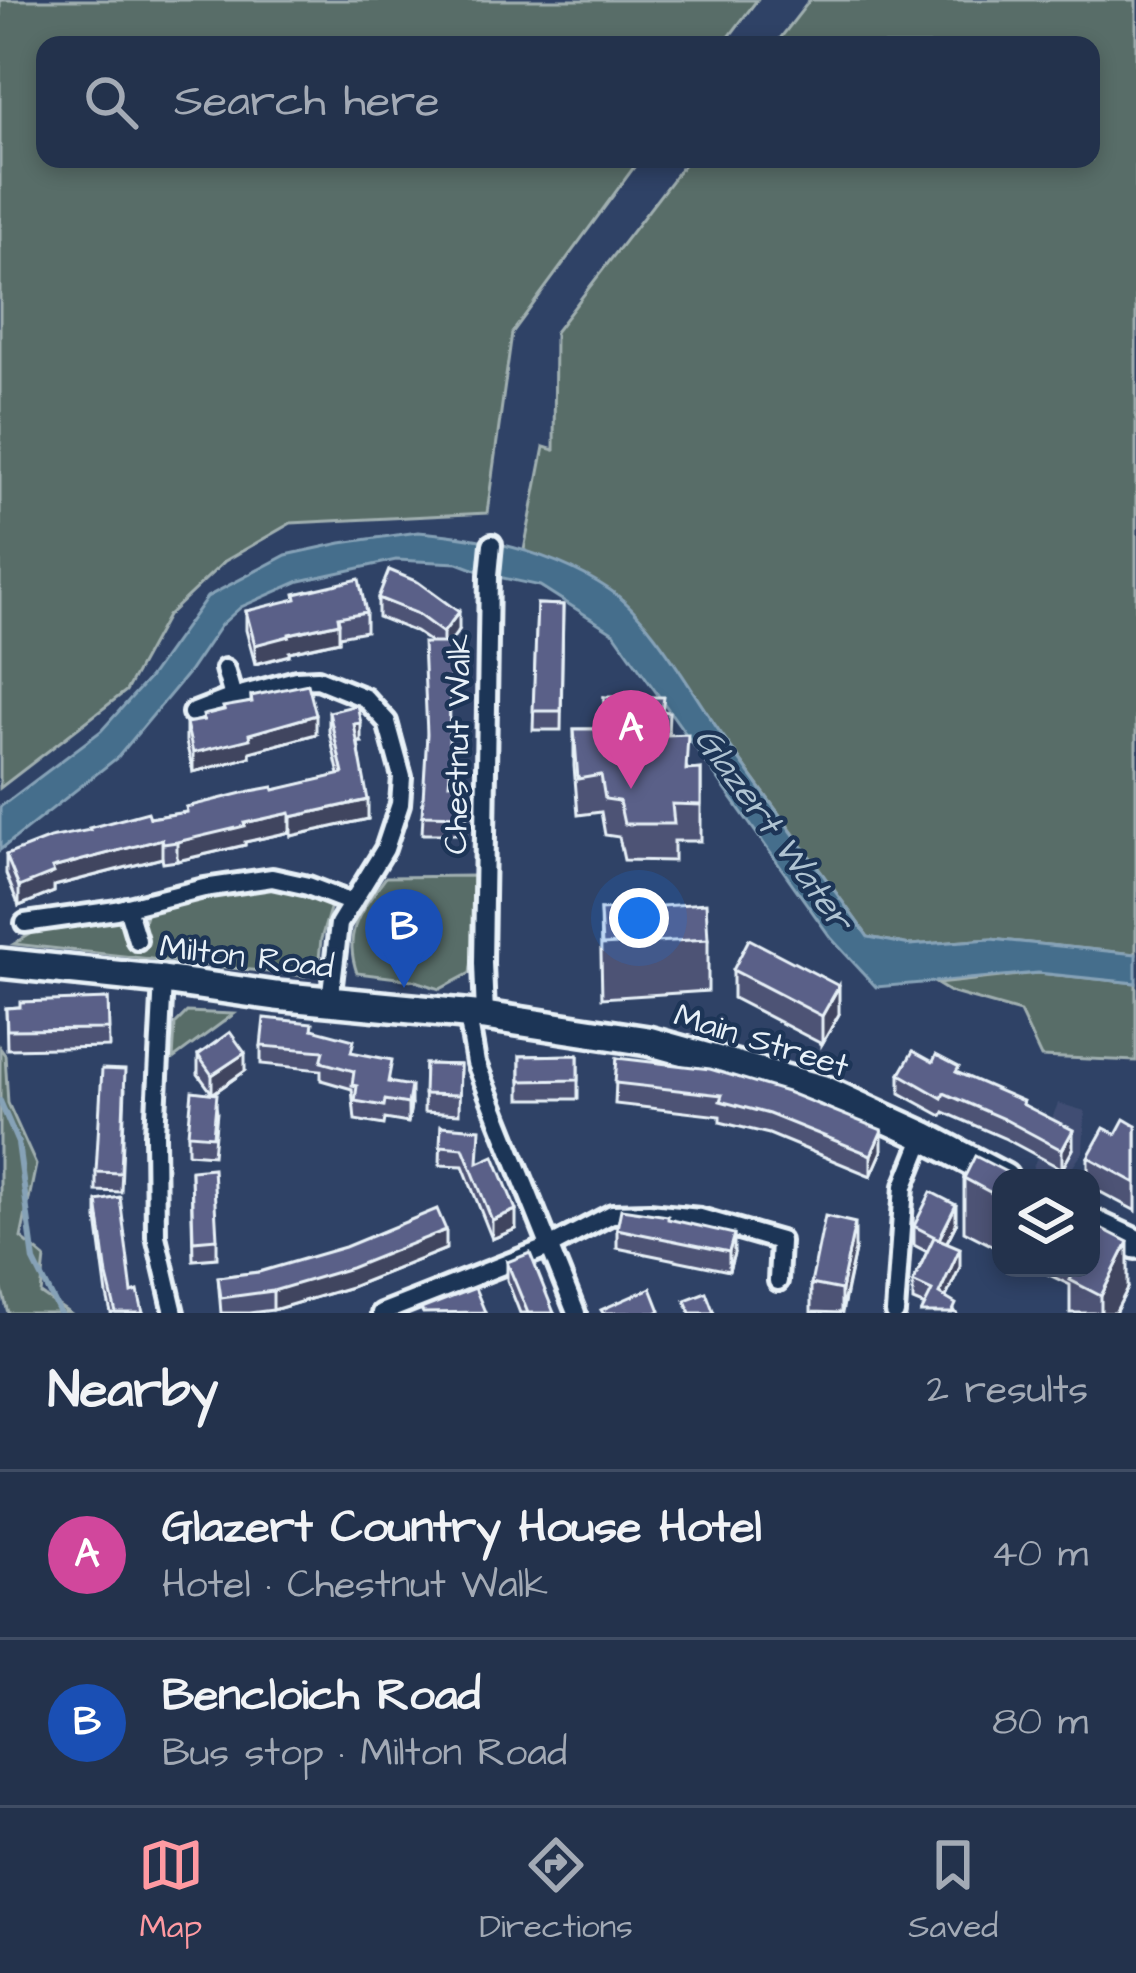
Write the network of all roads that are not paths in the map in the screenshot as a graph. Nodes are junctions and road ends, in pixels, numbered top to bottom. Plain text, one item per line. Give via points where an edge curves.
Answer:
1 (492, 544) dead end
2 (225, 669) dead end
3 (233, 697) junction
4 (192, 713) dead end
5 (352, 903) junction
6 (128, 908) junction
7 (25, 923) dead end
8 (137, 940) dead end
9 (0, 963) edge
10 (163, 980) junction
11 (331, 1002) junction
12 (477, 1016) junction
13 (924, 1136) junction
14 (992, 1172) edge
15 (1100, 1226) edge
16 (1136, 1244) edge
17 (549, 1247) junction
18 (778, 1281) dead end
19 (389, 1310) edge
20 (174, 1313) edge
21 (576, 1313) edge
22 (895, 1313) edge

1 - 12 street, Chestnut Walk
2 - 3 street
3 - 4 street
3 - 5 street via 318,680 365,698 387,722 402,777 400,804 385,849
5 - 6 street via 272,878
5 - 11 street via 339,924
6 - 7 street
6 - 8 street
9 - 10 main road, Milton Road
10 - 11 main road, Milton Road
10 - 20 street via 156,1236
11 - 12 main road, Milton Road
12 - 13 main road, Main Street via 648,1042 824,1090
12 - 17 street, Chestnut Walk via 476,1063
13 - 14 main road, Main Street
13 - 22 street via 904,1186
15 - 16 main road
17 - 18 street via 612,1214 700,1218 780,1240
17 - 19 street
17 - 21 street, Chestnut Walk

